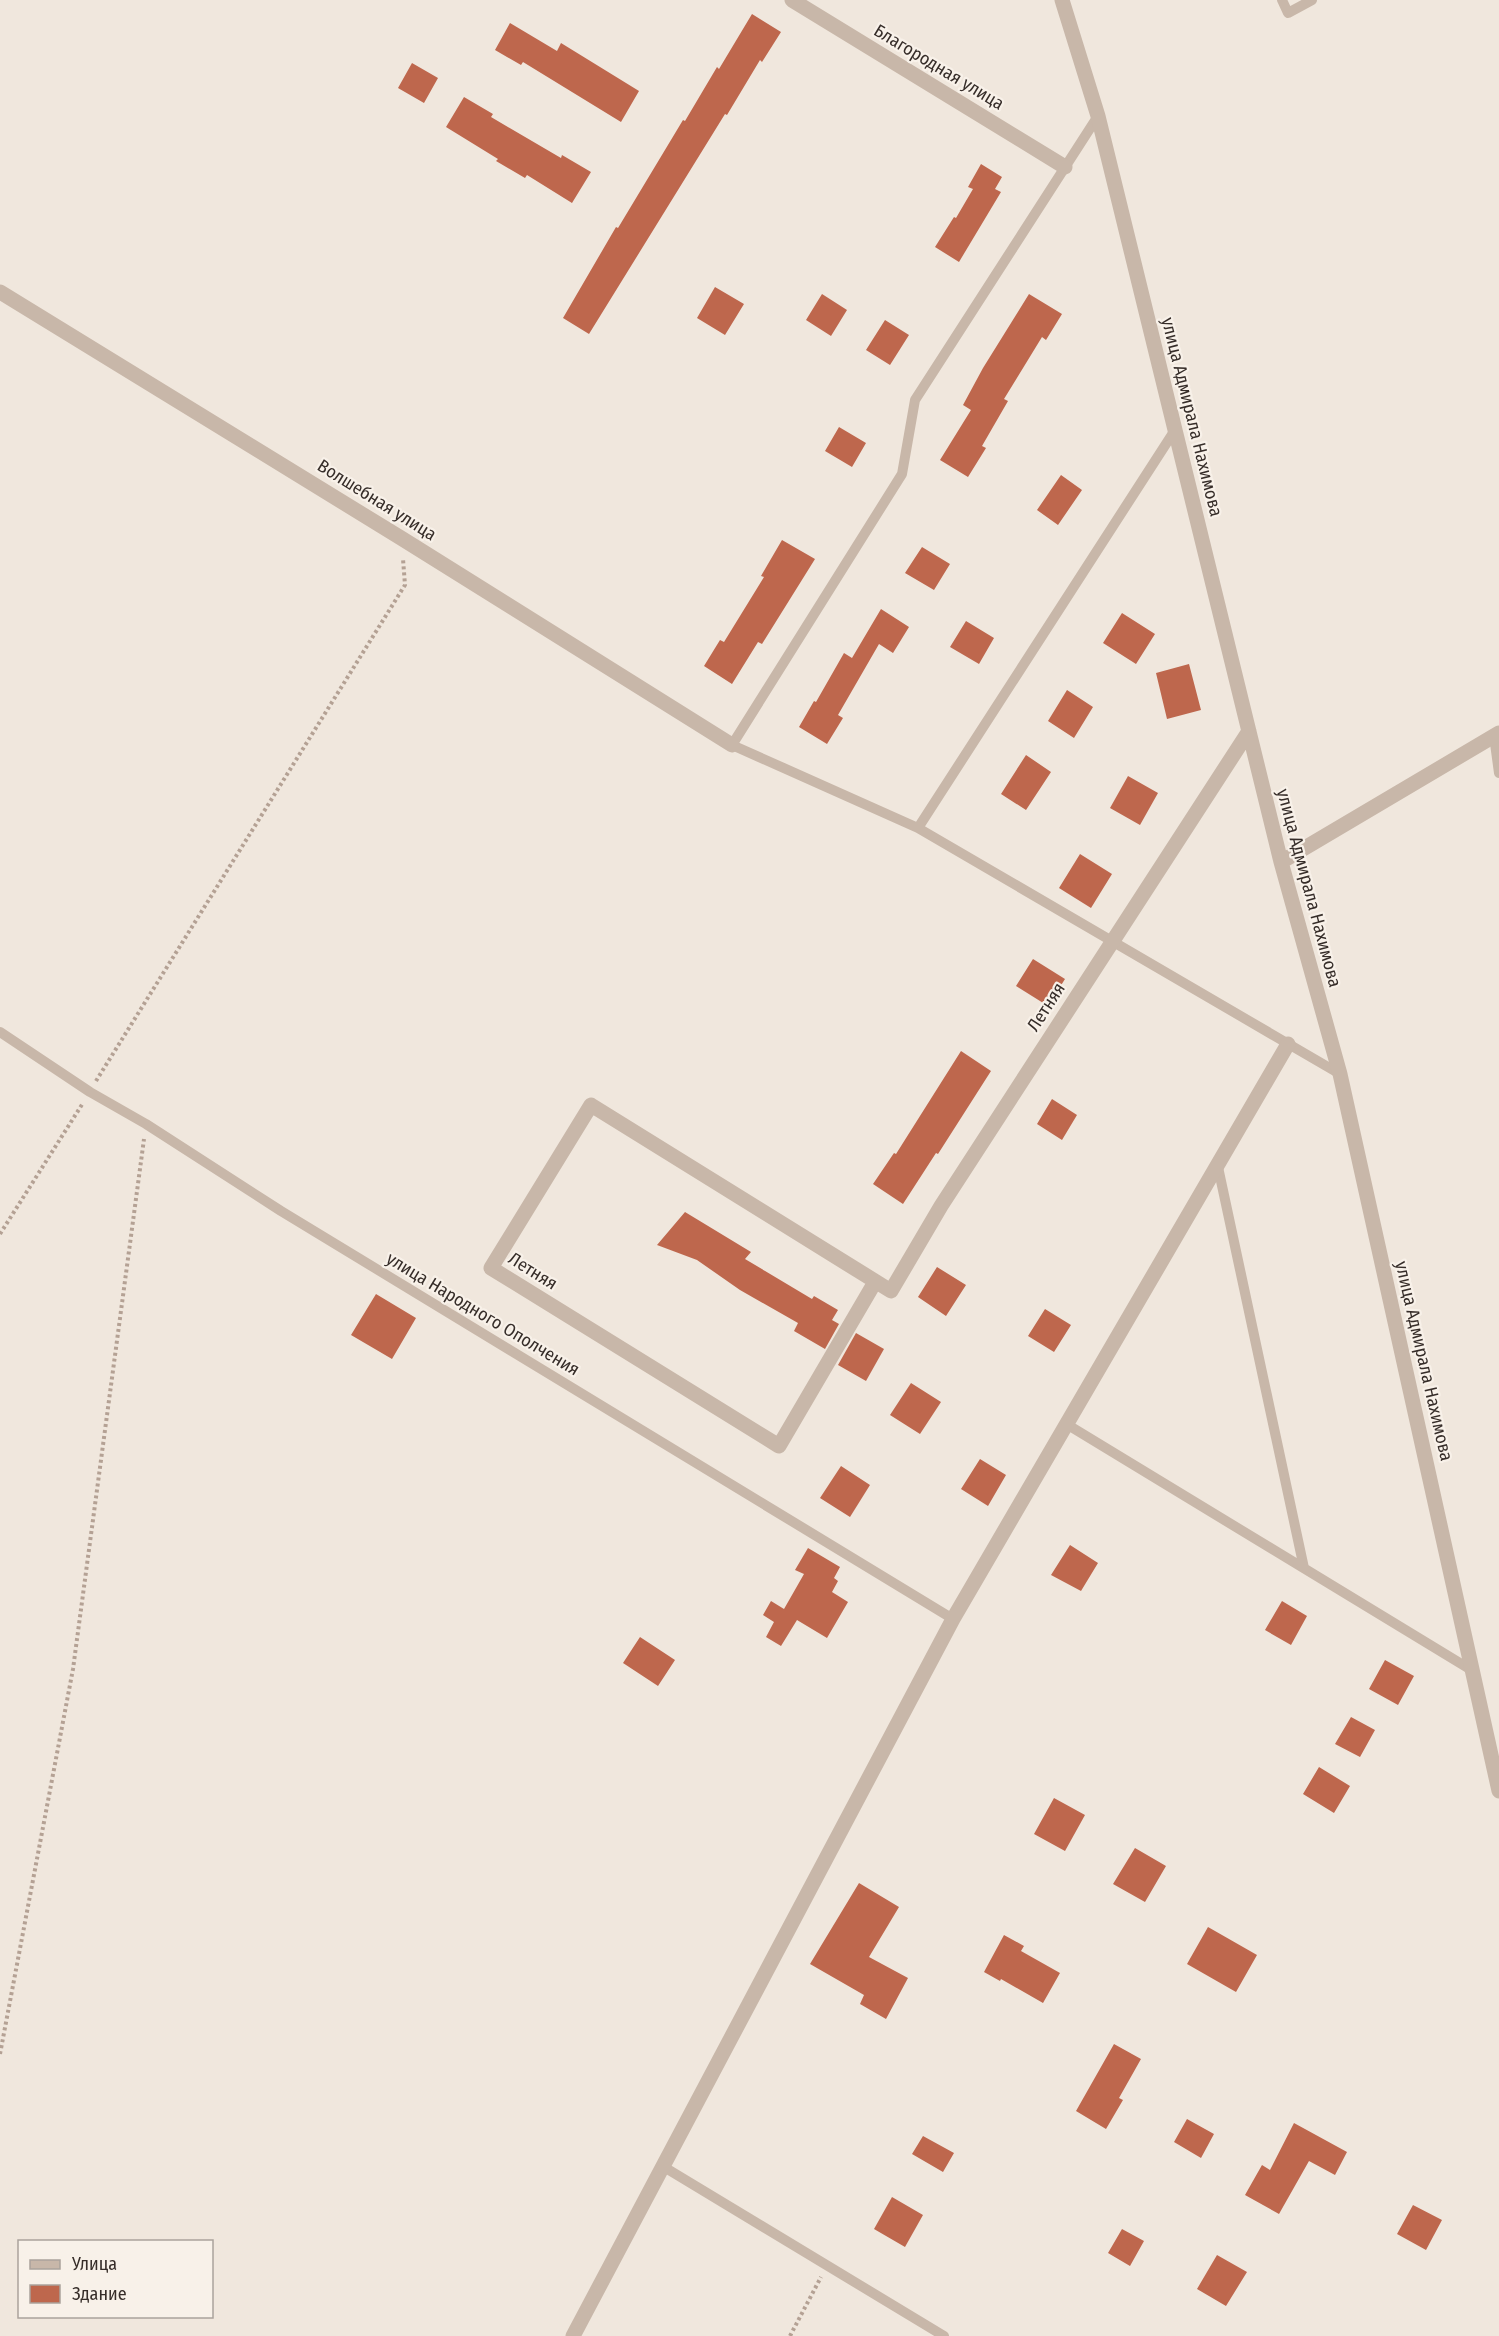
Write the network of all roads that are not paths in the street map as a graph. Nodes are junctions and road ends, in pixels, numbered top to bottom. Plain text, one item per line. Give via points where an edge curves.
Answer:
1 (792, 0) edge
2 (1062, 0) edge
3 (1282, 0) edge
4 (1312, 0) edge
5 (1098, 116) junction
6 (1065, 167) junction
7 (0, 292) edge
8 (1175, 430) junction
9 (1249, 731) junction
10 (1497, 734) edge
11 (732, 745) junction
12 (1498, 766) edge
13 (918, 828) junction
14 (1281, 862) junction
15 (1112, 942) junction
16 (0, 1032) edge
17 (1288, 1044) junction
18 (1340, 1074) junction
19 (1218, 1167) junction
20 (875, 1282) junction
21 (1068, 1425) junction
22 (1304, 1568) junction
23 (953, 1618) junction
24 (1473, 1671) junction
25 (1499, 1791) edge
26 (664, 2167) junction
27 (573, 2336) edge
28 (944, 2336) edge

1 - 6 street, Благородная улица
2 - 5 street, улица Адмирала Нахимова
3 - 4 lane via 1288,13
5 - 6 lane
5 - 8 street, улица Адмирала Нахимова
6 - 11 lane via 915,399 902,474
7 - 11 street, Волшебная улица
8 - 9 street, улица Адмирала Нахимова
8 - 13 lane
9 - 14 street, улица Адмирала Нахимова
9 - 15 street, Летняя
10 - 12 lane
10 - 14 street
11 - 13 lane
13 - 15 lane
14 - 18 street, улица Адмирала Нахимова
15 - 17 lane
15 - 20 street, Летняя via 941,1206 891,1292
16 - 23 lane, улица Народного Ополчения via 281,1211
17 - 18 lane
17 - 19 street
18 - 24 street, улица Адмирала Нахимова
19 - 21 street
19 - 22 lane
20 - 20 street, Летняя via 591,1105 491,1268 778,1446
21 - 22 lane
21 - 23 street
22 - 24 lane
23 - 26 street
24 - 25 street, улица Адмирала Нахимова
26 - 27 street
26 - 28 lane

